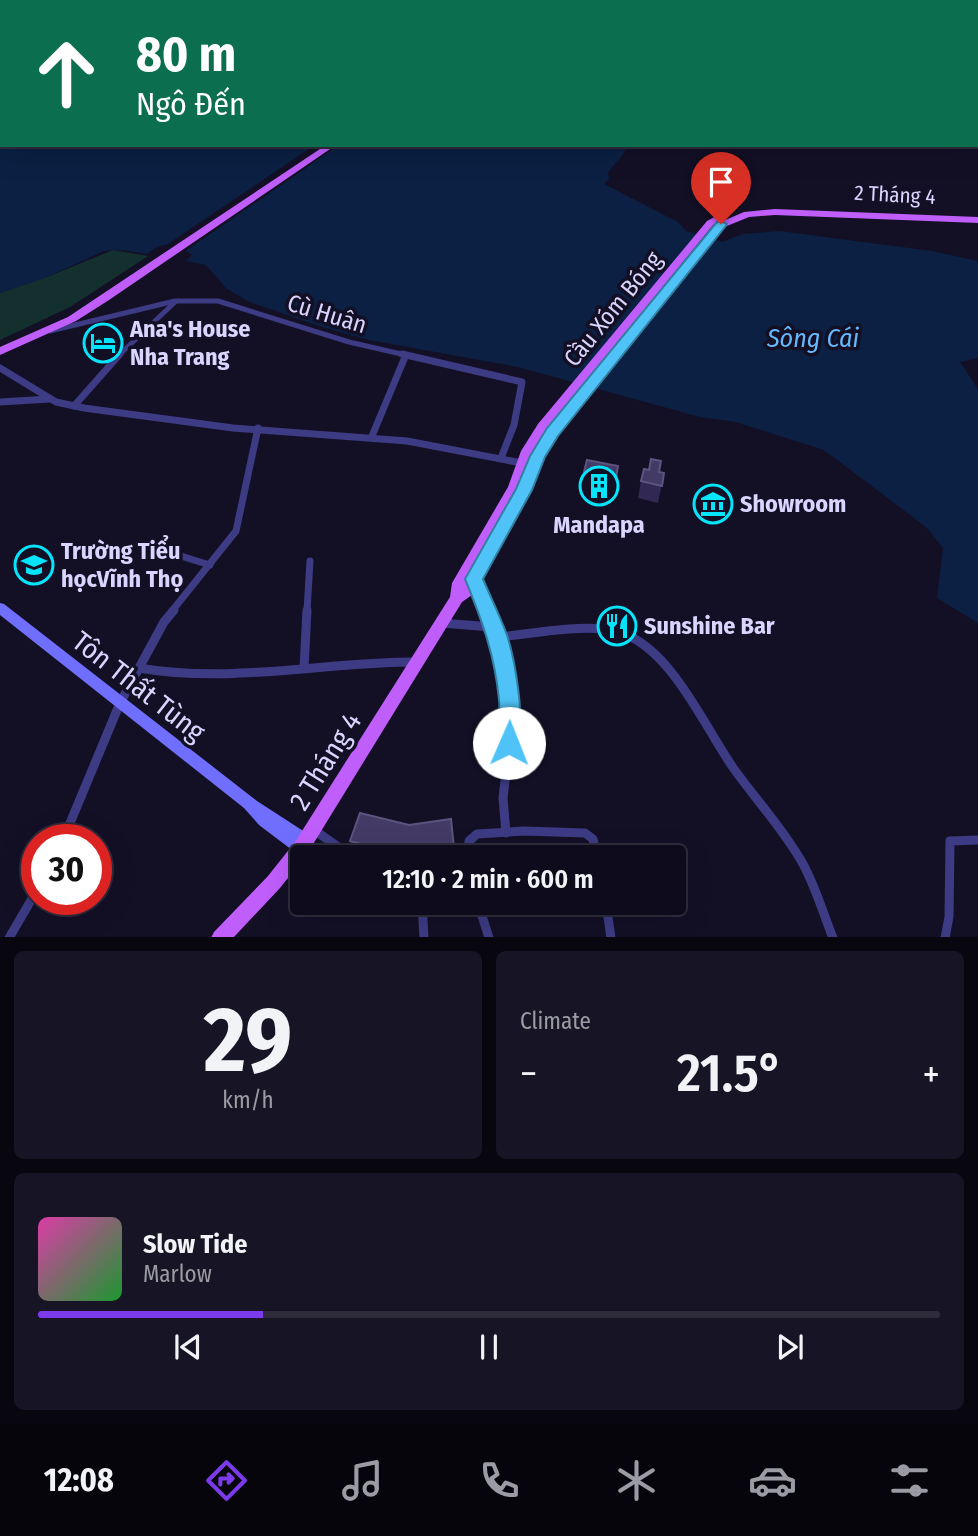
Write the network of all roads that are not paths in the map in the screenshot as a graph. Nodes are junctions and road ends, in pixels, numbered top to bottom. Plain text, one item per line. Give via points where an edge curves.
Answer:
1 (318, 147) edge
2 (329, 147) edge
3 (759, 210) joint
4 (978, 220) edge
5 (170, 252) junction
6 (175, 301) junction
7 (78, 315) junction
8 (88, 322) junction
9 (44, 332) junction
10 (0, 343) edge
11 (0, 351) edge
12 (404, 357) junction
13 (0, 368) edge
14 (50, 399) junction
15 (0, 402) edge
16 (74, 407) junction
17 (258, 428) junction
18 (547, 429) junction
19 (372, 436) junction
20 (501, 458) junction
21 (522, 463) junction
22 (145, 545) dead end
23 (310, 561) dead end
24 (210, 565) junction
25 (474, 579) junction
26 (457, 598) junction
27 (0, 608) edge
28 (441, 622) junction
29 (492, 627) junction
30 (498, 637) junction
31 (417, 662) junction
32 (139, 668) junction
33 (303, 668) junction
34 (120, 703) junction
35 (71, 824) edge
36 (506, 833) junction
37 (307, 839) junction
38 (978, 840) edge
39 (324, 845) edge
40 (469, 845) edge
41 (594, 845) edge
42 (22, 915) edge
43 (423, 915) edge
44 (482, 915) edge
45 (608, 915) edge
46 (9, 937) edge
47 (220, 937) edge
48 (424, 937) edge
49 (489, 937) edge
50 (611, 937) edge
51 (833, 937) edge
52 (945, 937) edge

1 - 5 main road
2 - 5 main road
3 - 4 main road, 2 Tháng 4
3 - 18 main road, Cầu Xóm Bóng via 719,226
5 - 7 main road
5 - 10 main road via 70,311
6 - 8 street, Cù Huân
6 - 12 street, Cù Huân via 218,301
6 - 16 street
7 - 8 street via 77,321
7 - 9 main road
8 - 9 street, Cù Huân
9 - 11 main road
12 - 19 street
12 - 20 street, Cù Huân via 522,382 514,425
13 - 14 street
14 - 15 street
14 - 16 street
16 - 17 street
17 - 19 street
17 - 24 street via 240,521
18 - 21 main road, 2 Tháng 4
18 - 25 main road, 2 Tháng 4 via 524,490
19 - 20 street
20 - 21 street
21 - 26 main road, 2 Tháng 4 via 514,487 457,587
22 - 24 street
23 - 33 street
24 - 32 street via 173,608
25 - 26 main road, 2 Tháng 4
25 - 29 street
26 - 28 main road, 2 Tháng 4
27 - 34 main road, Tôn Thất Tùng
28 - 29 street
28 - 31 main road, 2 Tháng 4
29 - 30 street
30 - 36 street via 511,729 503,799
30 - 51 street via 604,631 628,635 644,646 676,681 793,849
31 - 33 street
31 - 37 main road, 2 Tháng 4
32 - 33 street via 230,677
32 - 34 street
34 - 35 street
34 - 37 main road, Tôn Thất Tùng via 264,820
36 - 40 street via 477,834
36 - 41 street via 585,833
37 - 39 street
37 - 47 main road, 2 Tháng 4 via 274,882
38 - 52 street via 950,841
42 - 46 street
43 - 48 street
44 - 49 street
45 - 50 street

